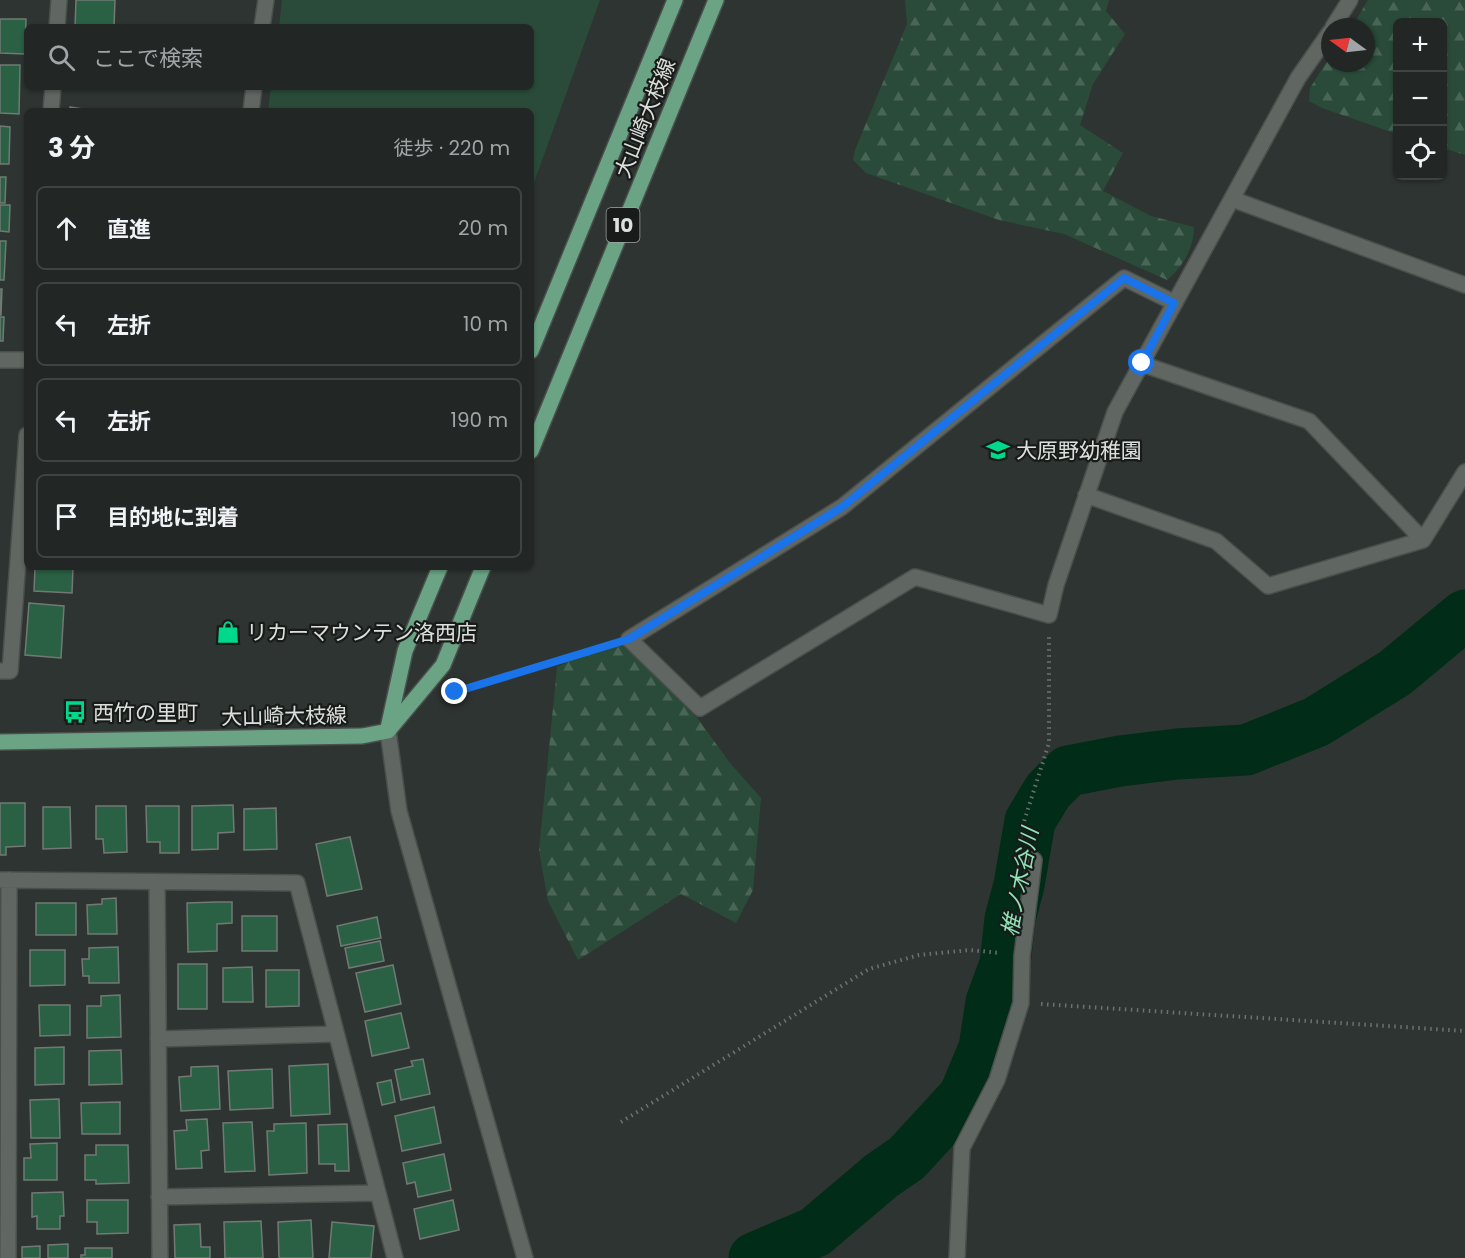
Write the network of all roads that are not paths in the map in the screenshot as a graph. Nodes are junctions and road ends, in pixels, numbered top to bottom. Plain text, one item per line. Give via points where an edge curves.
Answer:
1 (59, 0) edge
2 (266, 0) edge
3 (675, 0) edge
4 (716, 0) edge
5 (1350, 0) edge
6 (1339, 18) edge
7 (57, 24) edge
8 (262, 24) edge
9 (1321, 45) edge
10 (53, 90) edge
11 (254, 90) edge
12 (51, 108) edge
13 (251, 108) edge
14 (1232, 199) junction
15 (1465, 285) edge
16 (1174, 303) junction
17 (534, 344) edge
18 (0, 360) edge
19 (24, 360) edge
20 (1142, 363) junction
21 (534, 444) edge
22 (1465, 472) edge
23 (24, 476) edge
24 (1086, 495) junction
25 (1423, 540) junction
26 (439, 570) edge
27 (482, 570) edge
28 (0, 670) edge
29 (388, 731) junction
30 (0, 742) edge
31 (1034, 860) road end
32 (5, 880) edge
33 (157, 882) junction
34 (336, 1034) junction
35 (158, 1039) junction
36 (378, 1193) junction
37 (159, 1197) junction
38 (8, 1258) edge
39 (160, 1258) edge
40 (395, 1258) edge
41 (525, 1258) edge
42 (957, 1258) edge

1 - 7 street
2 - 8 street
3 - 17 main road, 大山崎大枝線 / 10
4 - 21 main road, 大山崎大枝線 / 10
5 - 6 street
9 - 14 street via 1298,78
10 - 12 street
11 - 13 street
14 - 15 street
14 - 16 street
16 - 20 street
16 - 24 street via 1124,278 842,507 629,639 700,708 915,577 1049,615
18 - 19 street
20 - 24 street via 1115,412
20 - 25 street via 1309,421
22 - 25 street
23 - 28 street via 10,670
24 - 25 street via 1216,542 1268,586
26 - 29 main road via 405,651
27 - 29 main road via 443,665
29 - 30 main road, 大山崎大枝線 via 362,736
29 - 41 street via 399,811
31 - 42 street via 1022,956 1021,1003 997,1080 962,1148
32 - 33 street
32 - 38 street
33 - 34 street via 297,883
33 - 35 street
34 - 35 street
34 - 36 street
35 - 37 street
36 - 37 street
36 - 40 street
37 - 39 street

